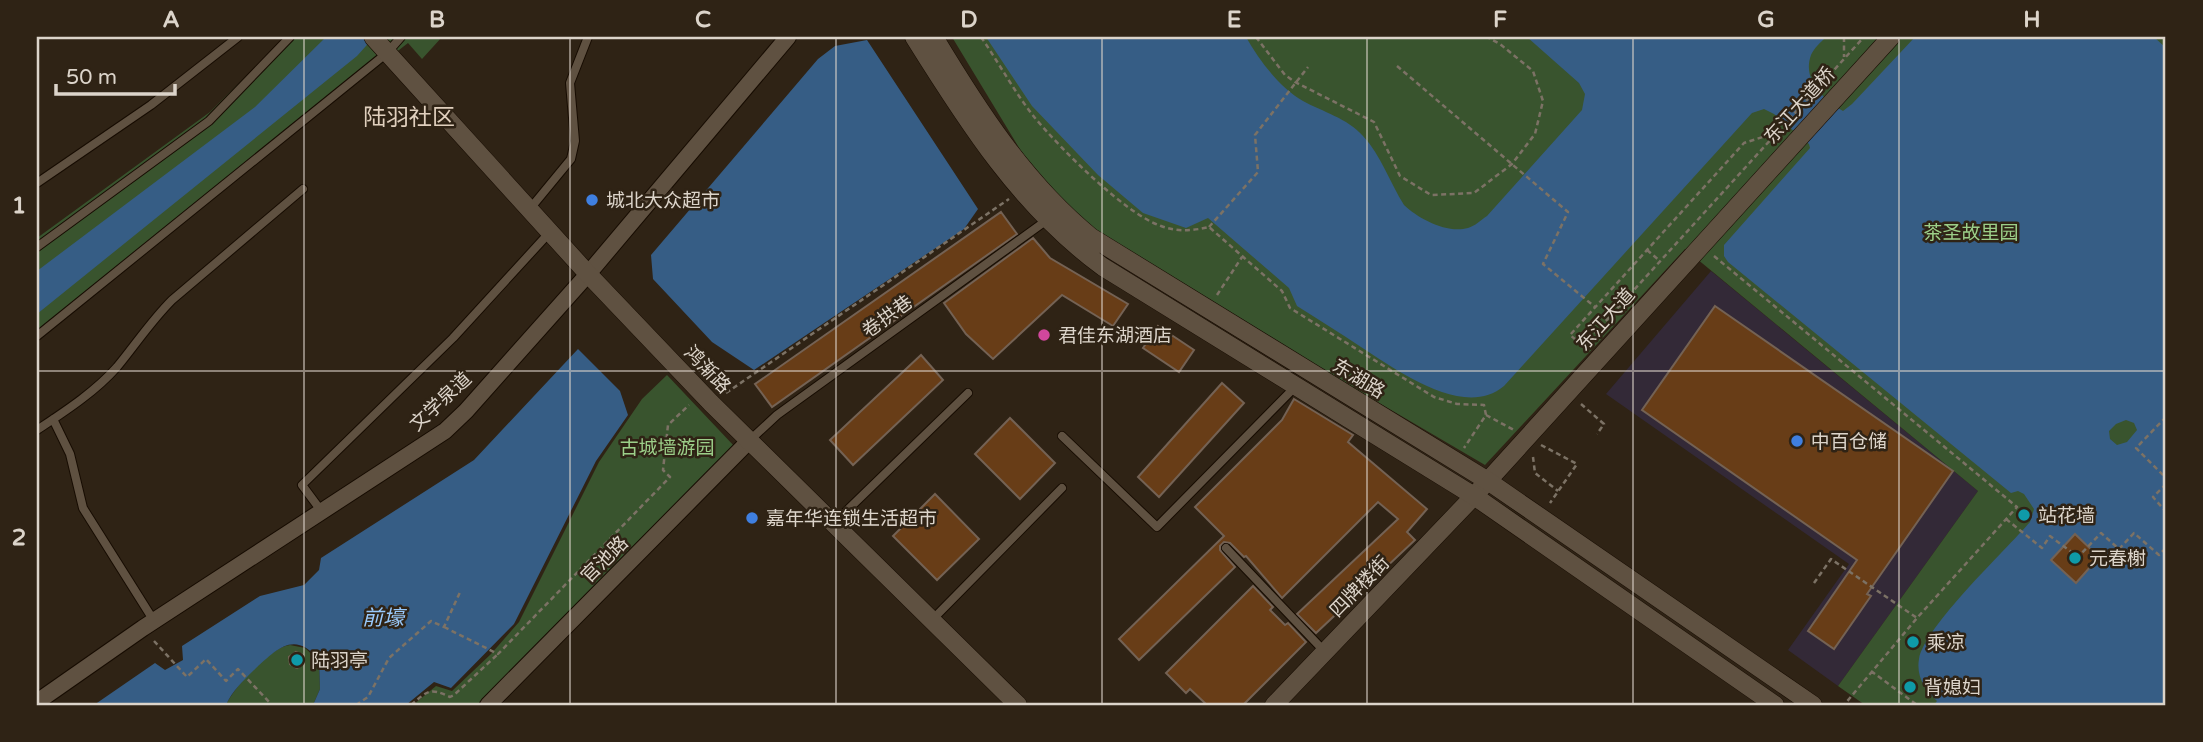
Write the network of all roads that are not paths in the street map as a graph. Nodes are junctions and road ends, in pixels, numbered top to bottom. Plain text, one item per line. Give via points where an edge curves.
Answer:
1 (239, 37) edge
2 (290, 37) edge
3 (401, 37) edge
4 (588, 37) edge
5 (788, 37) edge
6 (914, 37) edge
7 (934, 37) edge
8 (1891, 37) edge
9 (381, 46) edge
10 (1768, 172) joint
11 (37, 183) edge
12 (303, 189) dead end
13 (529, 210) junction
14 (1047, 220) junction
15 (550, 232) junction
16 (37, 247) edge
17 (588, 274) junction
18 (37, 336) edge
19 (1296, 386) junction
20 (968, 393) dead end
21 (53, 419) junction
22 (37, 430) edge
23 (1062, 436) dead end
24 (749, 442) junction
25 (1488, 481) junction
26 (1062, 488) dead end
27 (1474, 496) junction
28 (322, 512) junction
29 (833, 524) junction
30 (1226, 548) dead end
31 (932, 621) junction
32 (149, 624) junction
33 (1325, 652) junction
34 (37, 702) edge
35 (488, 705) edge
36 (1018, 705) edge
37 (1274, 705) edge
38 (1775, 705) edge
39 (1813, 705) edge

1 - 11 lane via 151,105
2 - 16 lane via 209,121
3 - 9 lane
4 - 13 lane via 570,83 575,141 571,159
5 - 17 street, 文学泉道
6 - 14 main road, 东湖路 via 968,122
7 - 25 main road, 东湖路 via 1013,157 1053,205 1102,245
8 - 10 main road, 东江大道桥
9 - 13 main road, 鸿渐路
9 - 18 lane
10 - 25 main road, 东江大道 via 1567,392 1533,441
12 - 21 lane via 172,300 117,367
13 - 15 main road, 鸿渐路
14 - 19 main road, 东湖路 via 1103,267
14 - 24 lane, 卷拱巷 via 777,415
15 - 17 main road, 鸿渐路
15 - 28 lane via 453,338 302,485
17 - 24 main road, 鸿渐路
17 - 28 street, 文学泉道 via 445,431
19 - 23 lane via 1157,527
19 - 27 main road, 东湖路
20 - 29 lane
21 - 22 lane
21 - 32 lane via 70,454 83,508
24 - 29 main road, 鸿渐路
24 - 35 street, 官池路
25 - 27 main road, 东江大道
25 - 39 main road, 东湖路
26 - 31 lane
27 - 33 main road, 四牌楼街
27 - 38 main road, 东湖路
28 - 32 street, 文学泉道
29 - 31 main road, 鸿渐路
30 - 33 lane
31 - 36 main road, 鸿渐路
32 - 34 street, 文学泉道
33 - 37 main road, 四牌楼街

